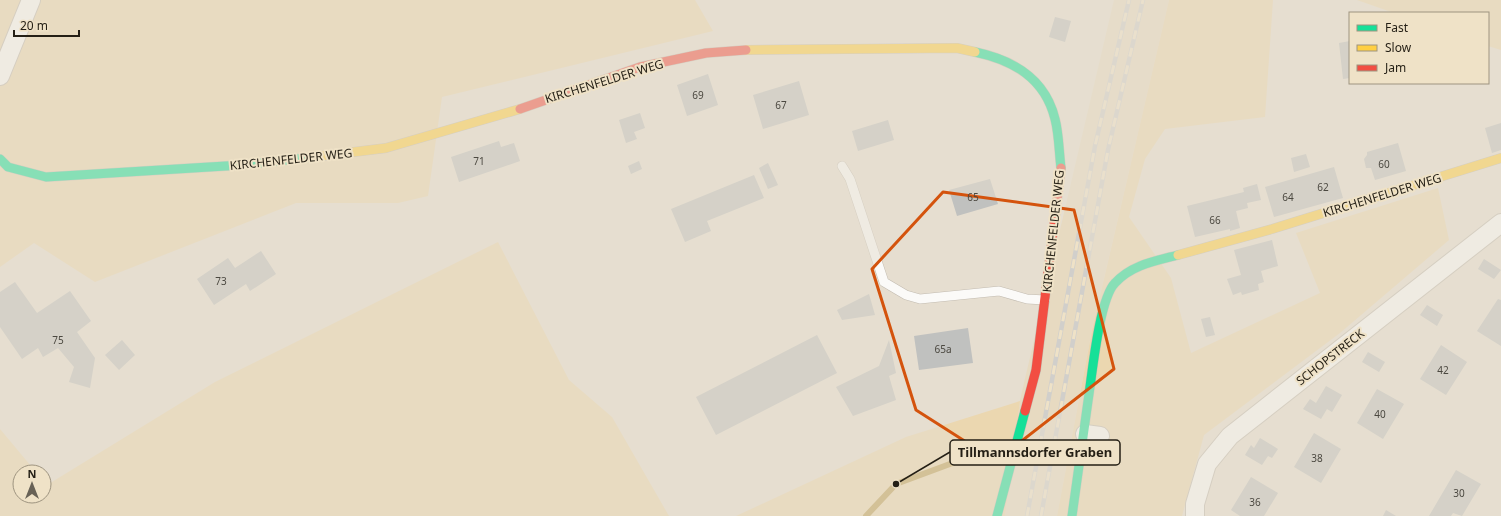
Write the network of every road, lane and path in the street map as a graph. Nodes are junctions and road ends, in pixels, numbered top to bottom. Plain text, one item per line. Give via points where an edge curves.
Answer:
1 (31, 0) edge
2 (0, 76) edge
3 (1501, 158) edge
4 (0, 159) edge
5 (842, 166) dead end
6 (1501, 223) edge
7 (1045, 300) junction
8 (997, 516) edge
9 (1072, 516) edge
10 (1195, 516) edge

1 - 2 street
3 - 9 street, KIRCHENFELDER WEG via 1272,229 1143,264 1126,273 1114,284 1102,313 1096,345 1092,435
4 - 7 street, KIRCHENFELDER WEG via 8,167 46,177 242,165 386,148 516,110 640,67 706,53 762,49 957,48 998,57 1026,72 1047,96 1055,119 1061,171
5 - 7 lane, KIRCHENFELDER WEG via 850,179 884,282 906,295 920,298 999,291 1027,299
6 - 10 street, SCHOPSTRECK via 1230,436 1207,464 1195,504
7 - 8 street, KIRCHENFELDER WEG via 1036,370

